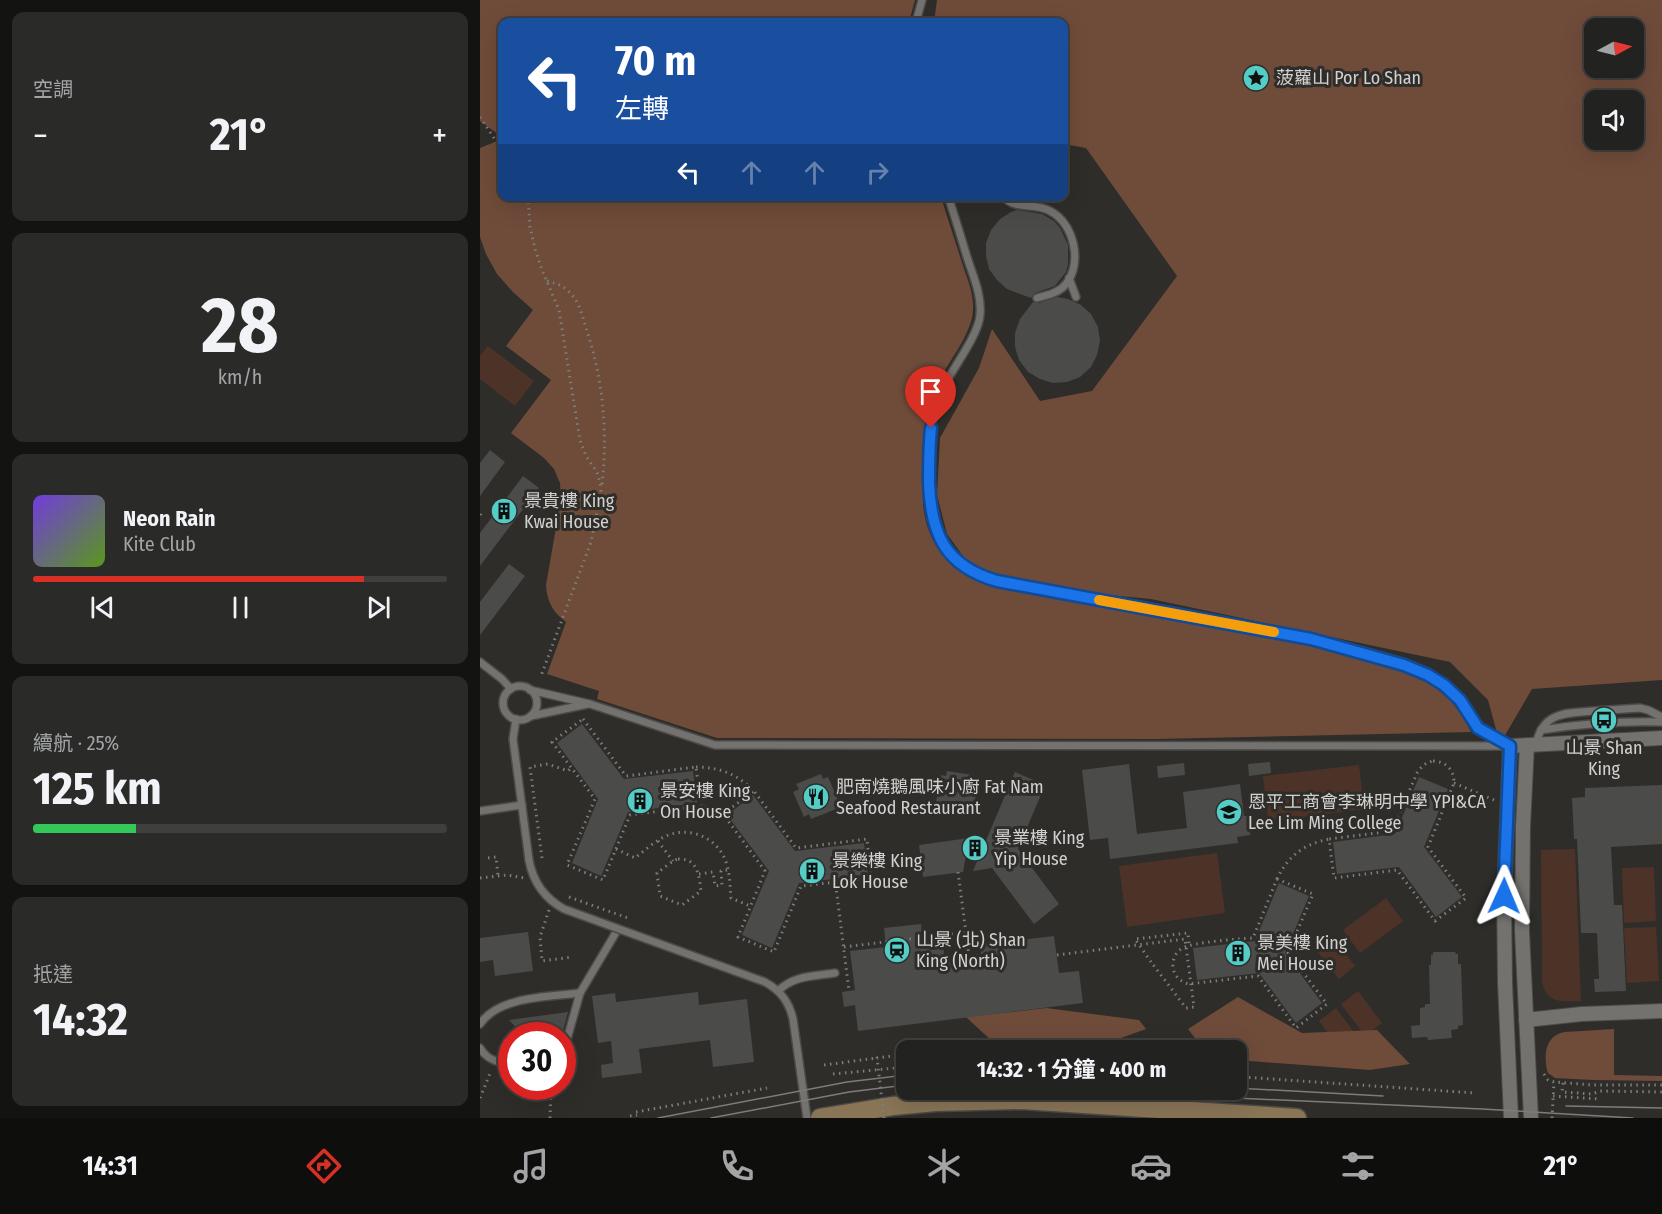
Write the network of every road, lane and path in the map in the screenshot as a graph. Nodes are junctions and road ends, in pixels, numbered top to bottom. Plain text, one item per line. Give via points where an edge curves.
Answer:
1 (922, 0) edge
2 (917, 18) edge
3 (480, 117) edge
4 (498, 143) edge
5 (528, 201) edge
6 (950, 201) edge
7 (1007, 201) edge
8 (1069, 278) junction
9 (547, 281) junction
10 (1076, 297) dead end
11 (1037, 298) dead end
12 (601, 492) junction
13 (480, 662) edge
14 (541, 676) dead end
15 (511, 689) junction
16 (530, 690) junction
17 (590, 704) junction
18 (530, 716) junction
19 (1662, 717) edge
20 (516, 719) junction
21 (1662, 722) edge
22 (1541, 730) junction
23 (1662, 738) edge
24 (1531, 745) junction
25 (1510, 746) junction
26 (696, 767) junction
27 (572, 768) junction
28 (1454, 783) junction
29 (753, 791) junction
30 (1494, 800) dead end
31 (522, 805) junction
32 (701, 806) junction
33 (480, 811) edge
34 (723, 814) junction
35 (1329, 839) junction
36 (658, 841) junction
37 (616, 849) junction
38 (488, 858) dead end
39 (542, 858) dead end
40 (673, 861) junction
41 (728, 870) junction
42 (958, 872) dead end
43 (699, 874) junction
44 (498, 876) junction
45 (480, 878) edge
46 (530, 879) dead end
47 (835, 879) dead end
48 (1277, 879) junction
49 (569, 897) dead end
50 (551, 904) dead end
51 (751, 906) junction
52 (628, 918) dead end
53 (618, 929) junction
54 (966, 932) junction
55 (1190, 945) junction
56 (844, 947) junction
57 (1057, 955) dead end
58 (969, 956) dead end
59 (572, 957) dead end
60 (836, 973) dead end
61 (778, 991) junction
62 (849, 991) dead end
63 (580, 993) junction
64 (1662, 1011) edge
65 (1526, 1020) junction
66 (572, 1022) edge
67 (480, 1024) edge
68 (480, 1048) edge
69 (896, 1055) edge
70 (877, 1058) junction
71 (498, 1062) edge
72 (824, 1065) dead end
73 (896, 1068) edge
74 (1542, 1070) dead end
75 (491, 1071) dead end
76 (833, 1074) dead end
77 (1247, 1077) edge
78 (1554, 1082) junction
79 (1563, 1083) junction
80 (1662, 1085) edge
81 (767, 1088) dead end
82 (1662, 1092) edge
83 (1475, 1093) dead end
84 (1553, 1096) junction
85 (480, 1098) edge
86 (1600, 1099) dead end
87 (551, 1100) edge
88 (630, 1116) dead end
89 (550, 1118) edge
90 (807, 1118) edge
91 (820, 1118) edge
92 (884, 1118) edge
93 (1298, 1118) edge
94 (1511, 1118) edge
95 (1531, 1118) edge
96 (1552, 1118) edge

1 - 2 lane
3 - 4 path
5 - 9 path via 535,249
6 - 25 lane via 980,308 976,328 939,396 931,428 931,514 938,536 954,559 972,572 997,581 1311,639 1404,665 1444,685 1460,700 1478,728
7 - 8 lane via 1050,210 1068,228 1075,258
8 - 10 lane
8 - 11 lane via 1060,290
9 - 12 path via 559,310 580,440 597,472
9 - 12 path via 558,284 576,300 593,349 605,427
12 - 14 path via 586,558
13 - 15 lane
15 - 16 lane
15 - 20 lane via 504,703 507,713
16 - 17 lane
16 - 18 lane via 537,700
17 - 18 lane
17 - 25 lane via 716,745
18 - 20 lane
19 - 22 lane via 1640,708 1565,712 1551,718
20 - 31 lane via 513,740
21 - 22 lane
22 - 24 lane
23 - 24 street
24 - 25 street
24 - 65 street via 1522,879
25 - 94 street via 1504,896
26 - 27 path via 626,776 583,719 552,742
26 - 29 path via 728,772
26 - 32 path
27 - 37 path via 595,799 567,865 603,880
27 - 39 path via 568,771 548,764 530,767
28 - 30 path
28 - 35 path via 1446,764 1427,762 1417,773 1392,831
28 - 35 path via 1428,847 1466,898 1436,921 1397,870 1334,878
29 - 34 path
29 - 51 path via 796,848 867,839 871,878 801,886 774,952 738,936
31 - 33 lane
31 - 53 lane, bridge via 531,870 540,889 564,909
32 - 34 path
32 - 37 path via 630,815
34 - 51 path via 765,871
35 - 48 path via 1298,851
36 - 37 path via 635,858
36 - 40 path
36 - 41 path via 675,833 704,836 719,848
38 - 44 path via 496,857
40 - 43 path via 689,860
40 - 43 path via 657,873 660,896 682,905 701,891
41 - 43 path via 721,871 722,885 715,886 713,872
41 - 51 path via 731,898
42 - 54 path
44 - 45 path
44 - 46 path
47 - 56 path, bridge
48 - 55 path via 1252,938
48 - 55 path via 1313,894 1288,953 1327,1004 1296,1028 1258,976 1194,984 1181,981 1173,970 1174,957
49 - 52 path
50 - 59 path via 540,937 542,961
53 - 61 lane, bridge via 765,982
53 - 63 lane
54 - 56 path
54 - 58 path
55 - 57 path, bridge via 1188,933 1134,939 1151,962 1186,1008 1194,1007 1185,939
56 - 62 path, bridge
60 - 61 lane via 796,979
61 - 90 lane via 791,1011
63 - 66 lane
63 - 67 lane via 511,1002 484,1017
64 - 65 street
65 - 95 street
68 - 71 lane
69 - 70 path, bridge
70 - 72 path
70 - 92 path, bridge
73 - 76 path
74 - 78 path
75 - 85 path
77 - 83 path
78 - 79 path
78 - 84 path
79 - 80 path
79 - 82 path via 1563,1092
81 - 88 path
84 - 86 path
84 - 96 path
87 - 89 path
91 - 93 main road via 936,1102 1022,1100

